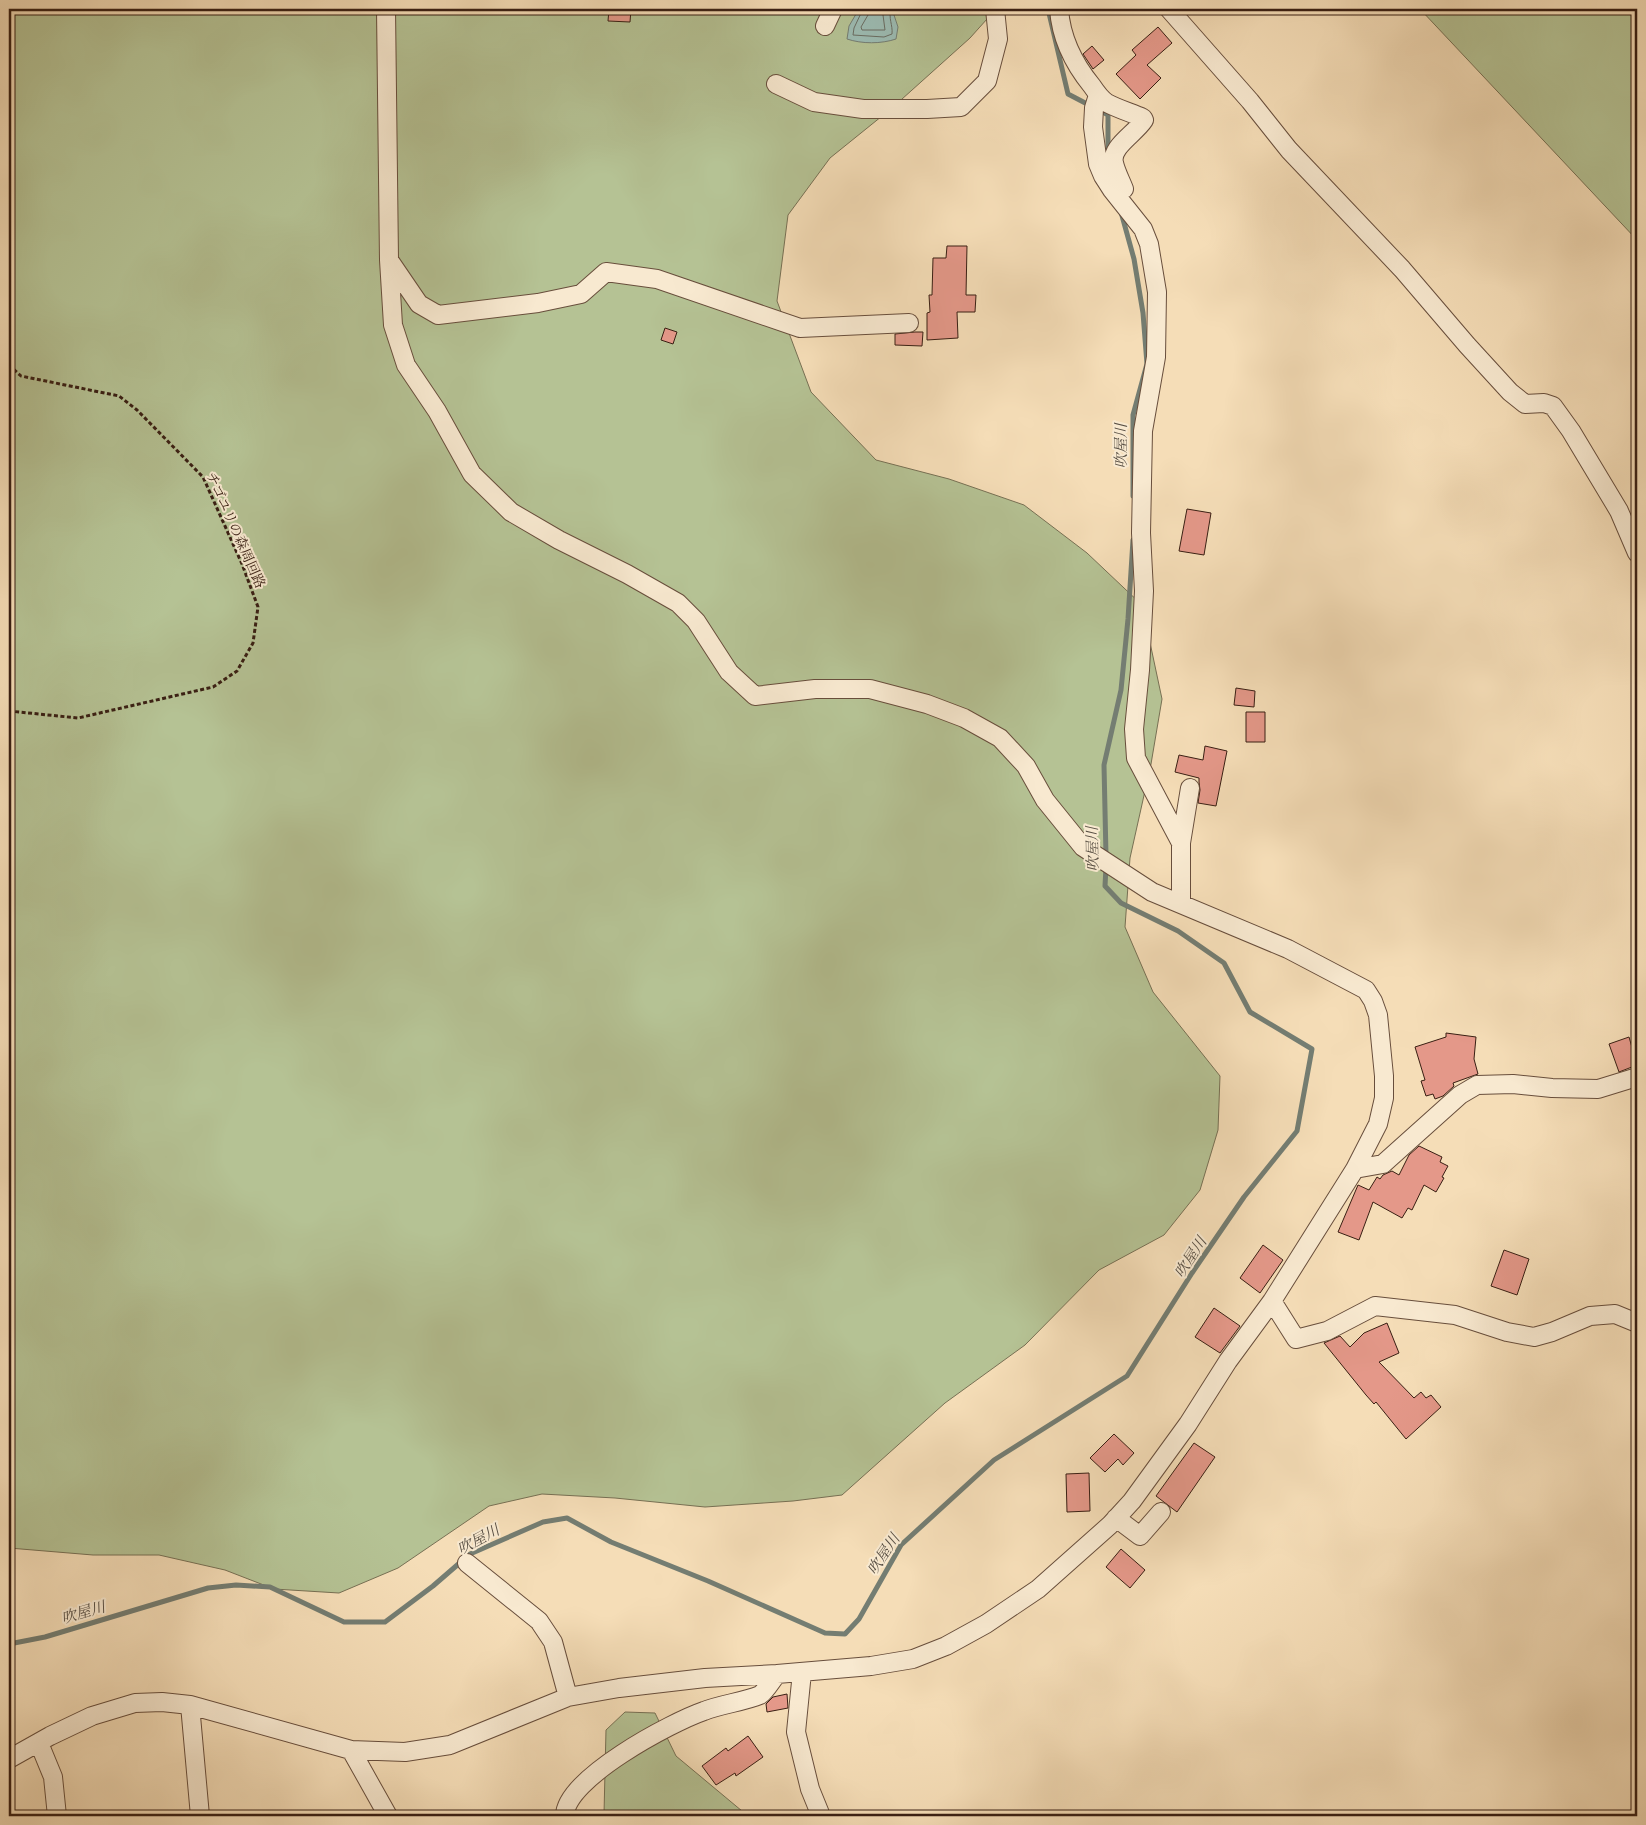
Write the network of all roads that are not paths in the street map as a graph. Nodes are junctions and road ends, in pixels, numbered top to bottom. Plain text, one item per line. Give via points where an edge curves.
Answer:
1 (386, 9) edge
2 (833, 9) edge
3 (995, 9) edge
4 (1059, 9) edge
5 (1169, 9) edge
6 (825, 26) dead end
7 (776, 84) dead end
8 (1098, 95) junction
9 (1124, 189) dead end
10 (388, 260) junction
11 (909, 324) dead end
12 (1637, 553) edge
13 (1190, 788) dead end
14 (1181, 843) junction
15 (1181, 903) junction
16 (1637, 1077) edge
17 (1355, 1168) junction
18 (1272, 1302) junction
19 (1637, 1323) edge
20 (1161, 1512) dead end
21 (1116, 1518) junction
22 (467, 1563) dead end
23 (802, 1672) junction
24 (777, 1674) junction
25 (568, 1697) junction
26 (190, 1705) junction
27 (38, 1743) junction
28 (351, 1750) junction
29 (9, 1759) edge
30 (57, 1816) edge
31 (200, 1816) edge
32 (388, 1816) edge
33 (564, 1816) edge
34 (820, 1816) edge

1 - 10 street
2 - 6 street
3 - 7 street via 998,39 987,80 961,107 863,109 814,102
4 - 8 street via 1071,54
5 - 12 street via 1289,150 1402,269 1510,392 1525,404 1553,406 1618,511
8 - 9 street via 1107,103 1144,120 1114,152 1114,164
8 - 14 street via 1093,127 1098,164 1112,190 1143,229 1149,244 1157,292 1156,357 1143,430 1141,533 1144,591 1134,729 1136,758
10 - 11 street via 418,304 438,315 538,303 580,294 606,272 657,279 800,328
10 - 15 street via 393,325 406,365 437,411 472,474 511,512 678,604 696,621 729,672 755,696 815,689 870,689 927,704 964,718 1000,738 1026,766 1045,800 1083,848 1152,892
13 - 14 street
14 - 15 street
15 - 17 street via 1288,948 1366,990 1378,1014 1384,1098 1378,1124
16 - 17 street via 1598,1089 1513,1084 1477,1086 1460,1095 1383,1164
17 - 18 street
18 - 19 street via 1296,1339 1327,1331 1375,1306 1455,1315 1534,1337 1590,1316 1615,1314
18 - 21 street via 1228,1361 1188,1424
20 - 21 street via 1140,1536
21 - 23 street via 1038,1589 946,1646 913,1659
22 - 25 street via 539,1621 553,1642
23 - 24 street
23 - 34 street via 796,1732
24 - 25 street via 696,1679
24 - 33 street via 762,1694 704,1711 650,1736 620,1755 584,1782 566,1806
25 - 28 street via 450,1745 404,1752
26 - 27 street via 135,1703 92,1716
26 - 28 street
26 - 31 street
27 - 29 street
27 - 30 street via 54,1777
28 - 32 street

